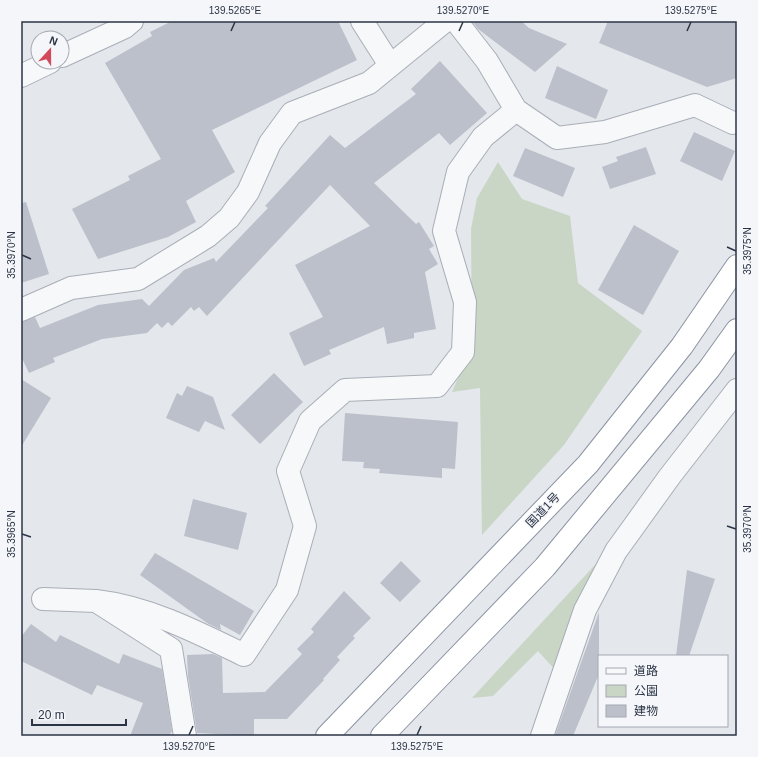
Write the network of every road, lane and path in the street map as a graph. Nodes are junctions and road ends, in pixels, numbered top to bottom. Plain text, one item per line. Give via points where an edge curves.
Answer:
1 (132, 21) edge
2 (362, 21) edge
3 (445, 21) edge
4 (456, 21) edge
5 (70, 52) edge
6 (390, 65) junction
7 (33, 70) edge
8 (21, 76) edge
9 (516, 110) junction
10 (733, 123) dead end
11 (737, 266) edge
12 (21, 310) edge
13 (737, 330) edge
14 (737, 390) edge
15 (43, 599) dead end
16 (96, 600) junction
17 (185, 736) edge
18 (326, 736) edge
19 (382, 736) edge
20 (542, 736) edge

1 - 5 street via 125,27
2 - 6 street
3 - 6 street
4 - 9 street via 487,61
6 - 12 street via 369,83 292,113 270,143 248,192 229,218 208,236 138,279 71,288
7 - 8 street
9 - 10 street via 556,138 605,132 695,104
9 - 16 street via 483,137 458,172 444,231 465,302 463,352 437,386 345,390 310,421 288,471 305,526 287,590 244,655 199,633 121,604
11 - 18 highway, 国道1号 via 682,346 588,464
13 - 19 highway via 709,369 544,567
14 - 20 street via 616,551 585,610
15 - 16 street
16 - 17 street via 171,650

